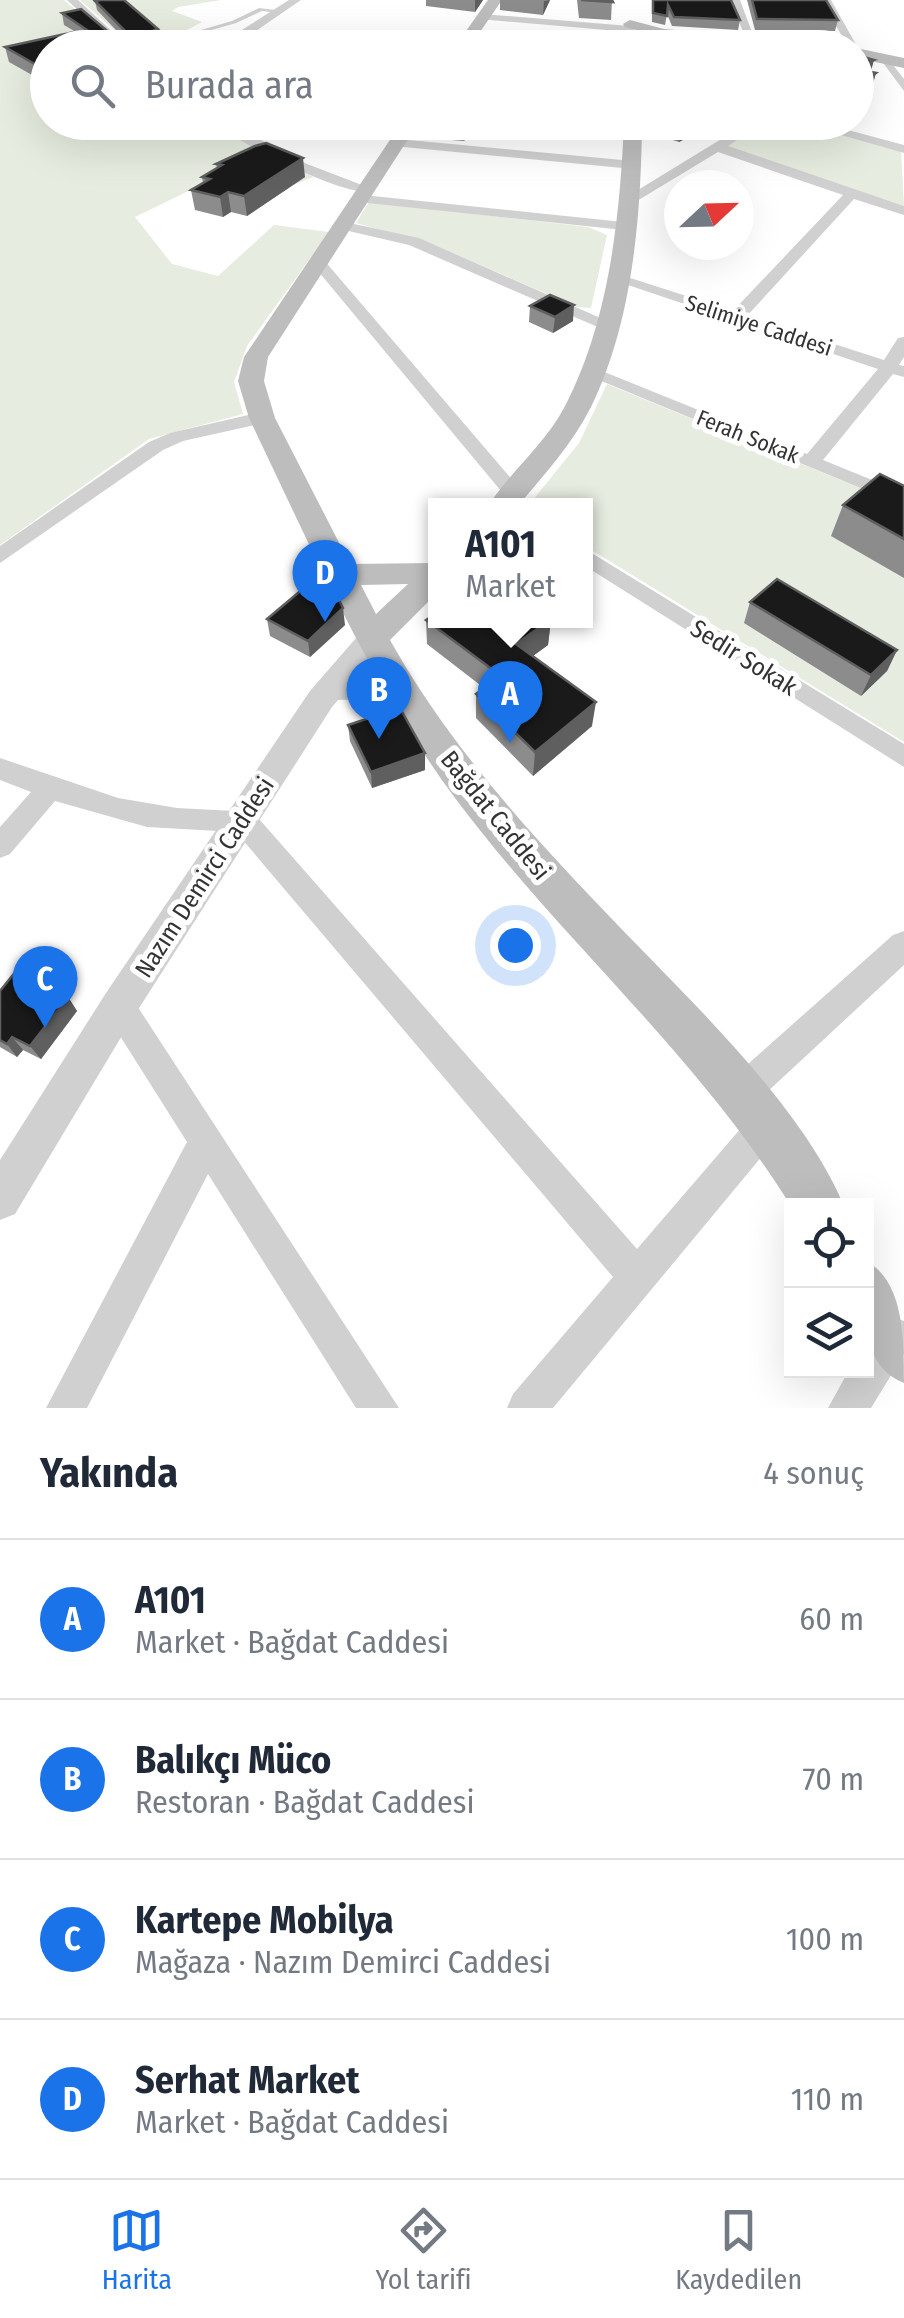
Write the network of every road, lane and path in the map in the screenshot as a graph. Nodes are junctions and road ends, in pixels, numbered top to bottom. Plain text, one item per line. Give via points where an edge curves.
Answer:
1 (72, 0) edge
2 (296, 0) edge
3 (496, 0) edge
4 (736, 0) edge
5 (826, 0) edge
6 (280, 11) junction
7 (482, 17) junction
8 (105, 30) edge
9 (200, 30) edge
10 (250, 30) edge
11 (473, 30) edge
12 (630, 30) edge
13 (748, 30) edge
14 (844, 30) edge
15 (874, 51) edge
16 (903, 52) edge
17 (874, 56) edge
18 (882, 58) junction
19 (904, 87) edge
20 (250, 140) edge
21 (400, 140) edge
22 (454, 140) edge
23 (633, 140) edge
24 (729, 140) edge
25 (873, 140) edge
26 (716, 148) junction
27 (904, 148) edge
28 (633, 165) junction
29 (366, 194) junction
30 (852, 194) junction
31 (627, 201) junction
32 (904, 211) edge
33 (345, 226) junction
34 (623, 226) junction
35 (318, 262) junction
36 (615, 278) junction
37 (736, 318) junction
38 (606, 324) junction
39 (904, 342) edge
40 (896, 370) edge
41 (591, 372) junction
42 (262, 418) junction
43 (811, 462) junction
44 (502, 498) edge
45 (508, 498) edge
46 (904, 500) edge
47 (0, 556) edge
48 (593, 561) edge
49 (342, 575) junction
50 (428, 575) edge
51 (428, 582) edge
52 (373, 638) junction
53 (328, 689) junction
54 (406, 692) junction
55 (904, 757) edge
56 (0, 769) edge
57 (50, 789) junction
58 (243, 820) junction
59 (0, 846) edge
60 (904, 945) edge
61 (119, 1006) junction
62 (753, 1109) junction
63 (208, 1140) junction
64 (814, 1198) edge
65 (0, 1199) edge
66 (636, 1276) junction
67 (867, 1288) edge
68 (899, 1346) edge
69 (66, 1408) edge
70 (378, 1408) edge
71 (527, 1408) edge
72 (848, 1408) edge

1 - 8 street
2 - 6 street
3 - 7 main road
4 - 13 street
5 - 14 street
6 - 9 lane via 261,10
6 - 10 street
7 - 11 main road
7 - 12 street
15 - 16 main road
16 - 18 main road
17 - 18 main road
18 - 19 street
20 - 29 street
21 - 29 main road, Bağdat Caddesi
22 - 28 street
23 - 28 main road
24 - 26 street
25 - 27 street
26 - 30 street
26 - 31 street
28 - 31 main road
29 - 33 main road, Bağdat Caddesi
29 - 34 street
30 - 32 street
30 - 37 street
31 - 34 main road
33 - 35 main road, Bağdat Caddesi
33 - 38 street via 414,242
34 - 36 main road
35 - 42 main road, Bağdat Caddesi via 252,368
35 - 44 street
36 - 37 street, Selimiye Caddesi
36 - 38 main road
37 - 40 street, Selimiye Caddesi
38 - 41 main road
39 - 40 street
40 - 43 street
41 - 43 street, Ferah Sokak
41 - 45 main road via 575,411
42 - 47 street via 156,446
42 - 49 main road, Bağdat Caddesi
43 - 46 street, Ferah Sokak
48 - 55 street, Sedir Sokak
49 - 50 main road
49 - 52 main road, Bağdat Caddesi
51 - 52 main road, Nazım Demirci Caddesi
52 - 53 street, Nazım Demirci Caddesi
52 - 54 main road, Bağdat Caddesi
53 - 54 street
53 - 58 street, Nazım Demirci Caddesi
54 - 62 main road, Bağdat Caddesi via 499,824
56 - 57 street
57 - 58 street via 150,818
57 - 59 street
58 - 61 street, Nazım Demirci Caddesi
58 - 66 street
60 - 62 street
61 - 63 street
61 - 65 street, Nazım Demirci Caddesi
62 - 64 main road, Bağdat Caddesi
62 - 66 street
63 - 69 street
63 - 70 street
66 - 71 street
67 - 68 main road
68 - 72 street

